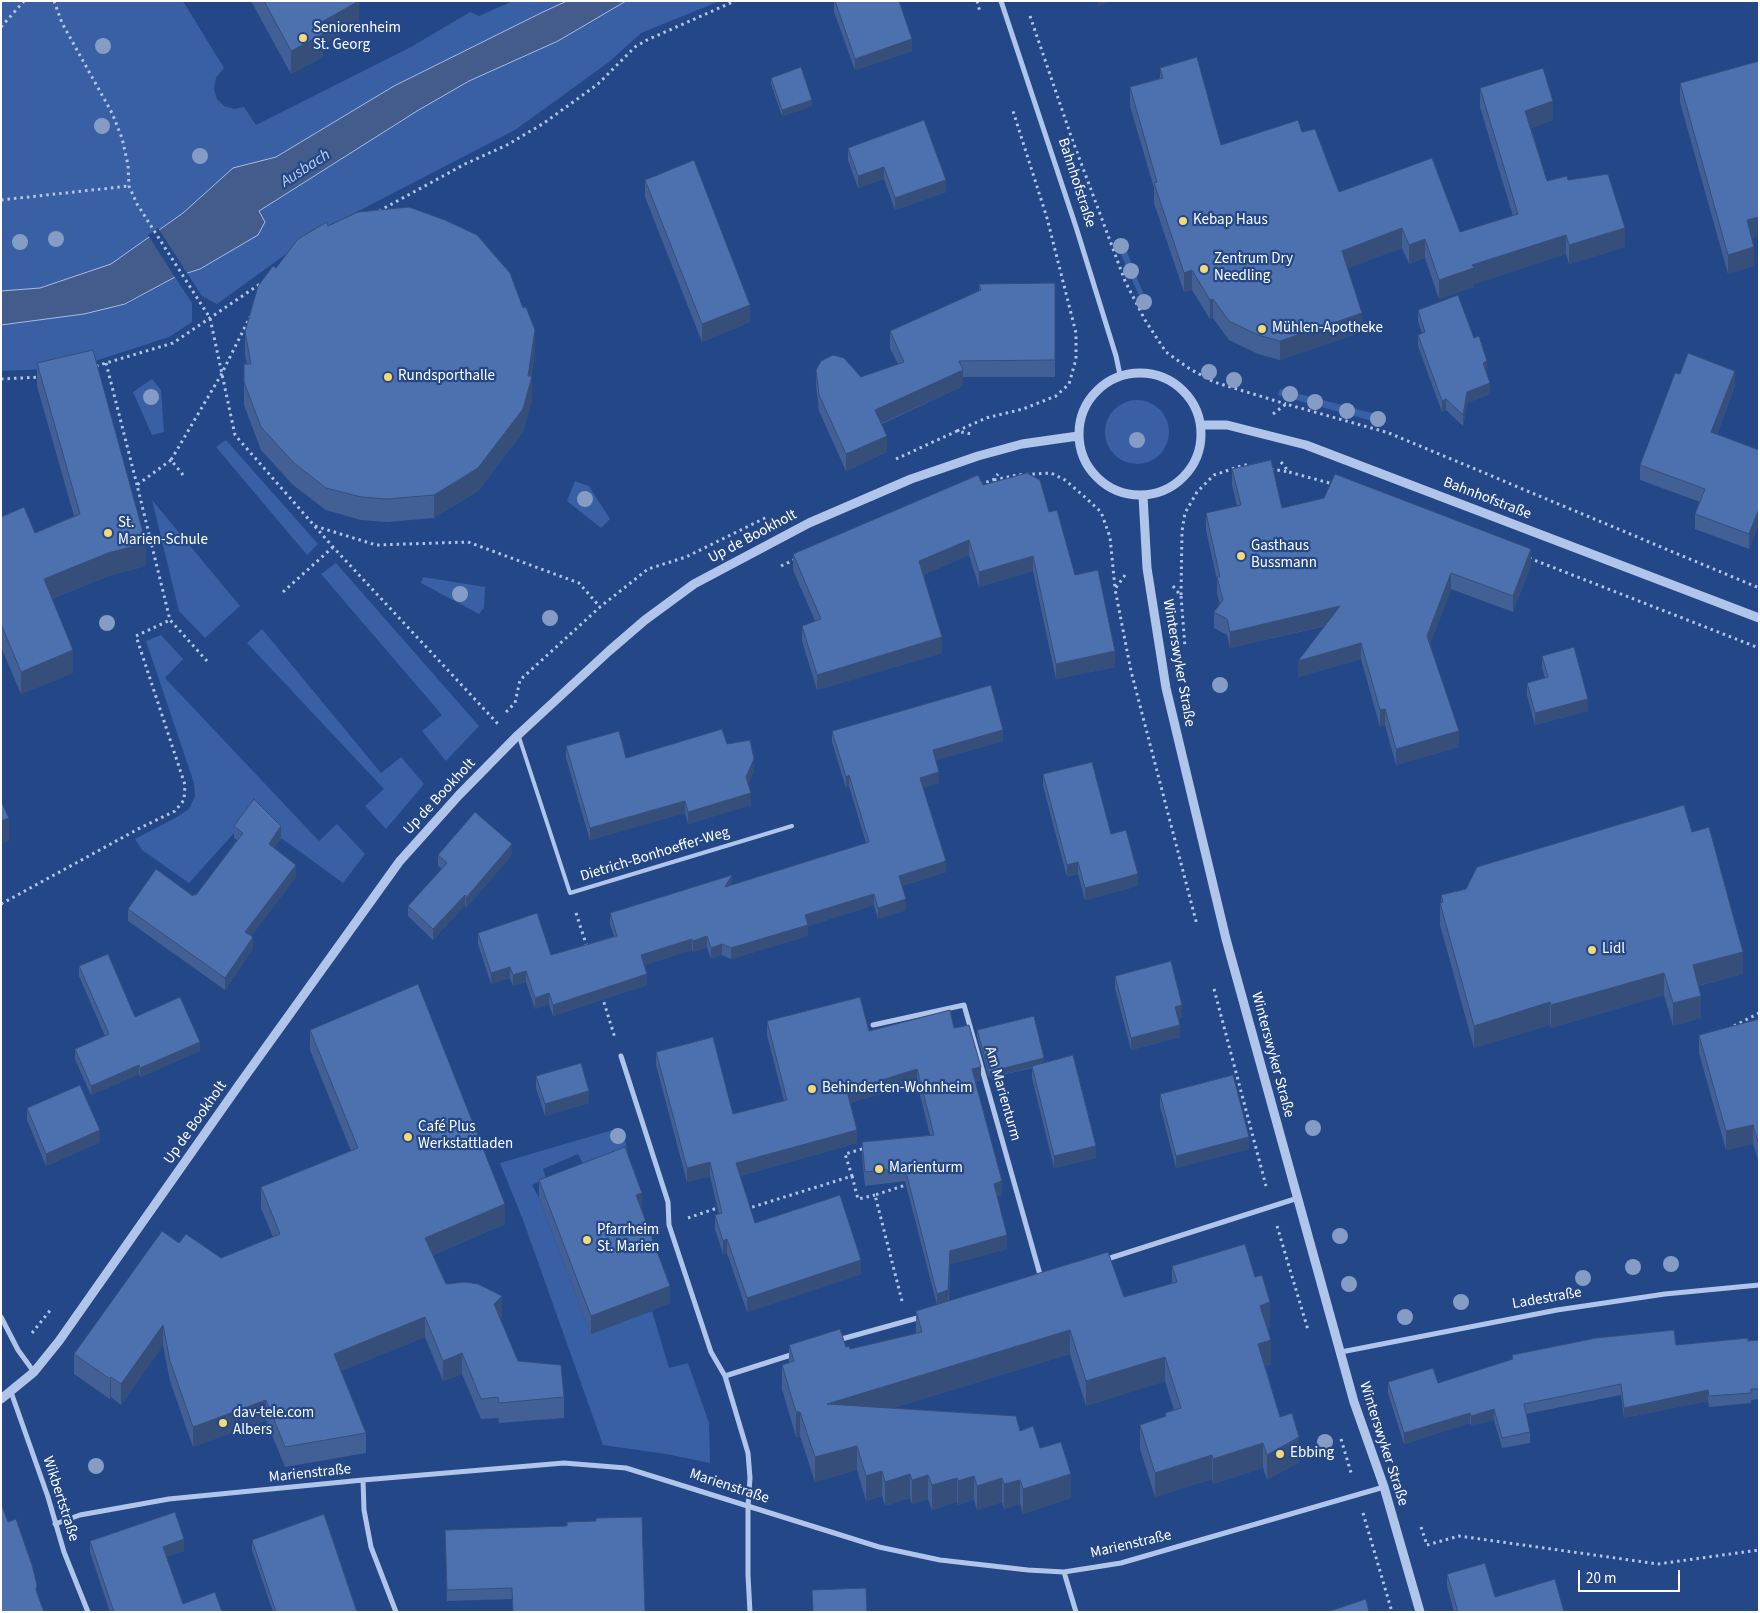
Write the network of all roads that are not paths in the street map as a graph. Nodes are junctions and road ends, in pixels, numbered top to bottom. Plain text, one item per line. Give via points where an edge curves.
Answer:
1 (1001, 1) edge
2 (1120, 375) junction
3 (1201, 425) junction
4 (1078, 436) junction
5 (1143, 496) junction
6 (1759, 618) edge
7 (518, 735) junction
8 (792, 826) dead end
9 (873, 1026) dead end
10 (621, 1056) road end
11 (1298, 1198) junction
12 (1097, 1263) edge
13 (1051, 1277) edge
14 (1042, 1280) junction
15 (1033, 1283) edge
16 (1759, 1285) edge
17 (926, 1316) edge
18 (1, 1317) edge
19 (831, 1342) edge
20 (1341, 1352) junction
21 (796, 1353) edge
22 (34, 1372) junction
23 (725, 1376) junction
24 (11, 1392) junction
25 (1, 1399) edge
26 (363, 1480) junction
27 (1384, 1487) junction
28 (748, 1507) junction
29 (55, 1524) junction
30 (1064, 1572) junction
31 (88, 1612) edge
32 (396, 1612) edge
33 (750, 1612) edge
34 (1076, 1612) edge
35 (1420, 1612) edge

1 - 2 street, Bahnhofstraße via 1076,227
2 - 3 street via 1142,372 1163,376 1181,388 1194,404
2 - 4 street via 1103,384 1089,398 1080,416
3 - 5 street via 1194,465 1181,481 1162,492
3 - 6 street, Bahnhofstraße via 1227,425 1306,445
4 - 5 street via 1081,455 1091,473 1105,486 1123,494
4 - 7 street, Up de Bookholt via 1022,444 911,479 817,519 694,584 645,620
5 - 11 street, Winterswyker Straße via 1147,568 1166,688 1226,939
7 - 8 lane, Dietrich-Bonhoeffer-Weg via 570,893
7 - 22 street, Up de Bookholt via 399,862
9 - 14 street, Am Marienturm via 964,1005
10 - 23 street via 668,1202 669,1225 711,1352
11 - 12 street
11 - 20 street, Winterswyker Straße
13 - 14 street
14 - 15 street
16 - 20 street, Ladestraße via 1665,1294 1556,1310
17 - 19 street
18 - 22 street
20 - 27 street, Winterswyker Straße via 1354,1402
21 - 23 street
22 - 24 street, Up de Bookholt
23 - 28 street via 748,1453
24 - 25 street, Up de Bookholt
24 - 29 street, Wikbertstraße
26 - 28 street, Marienstraße via 564,1463 626,1468
26 - 29 street, Marienstraße via 169,1499
26 - 32 street via 364,1510 371,1547
27 - 30 street, Marienstraße via 1130,1561
27 - 35 street, Winterswyker Straße
28 - 30 street, Marienstraße via 879,1547 940,1560
28 - 33 street
29 - 31 street, Wikbertstraße
30 - 34 street

